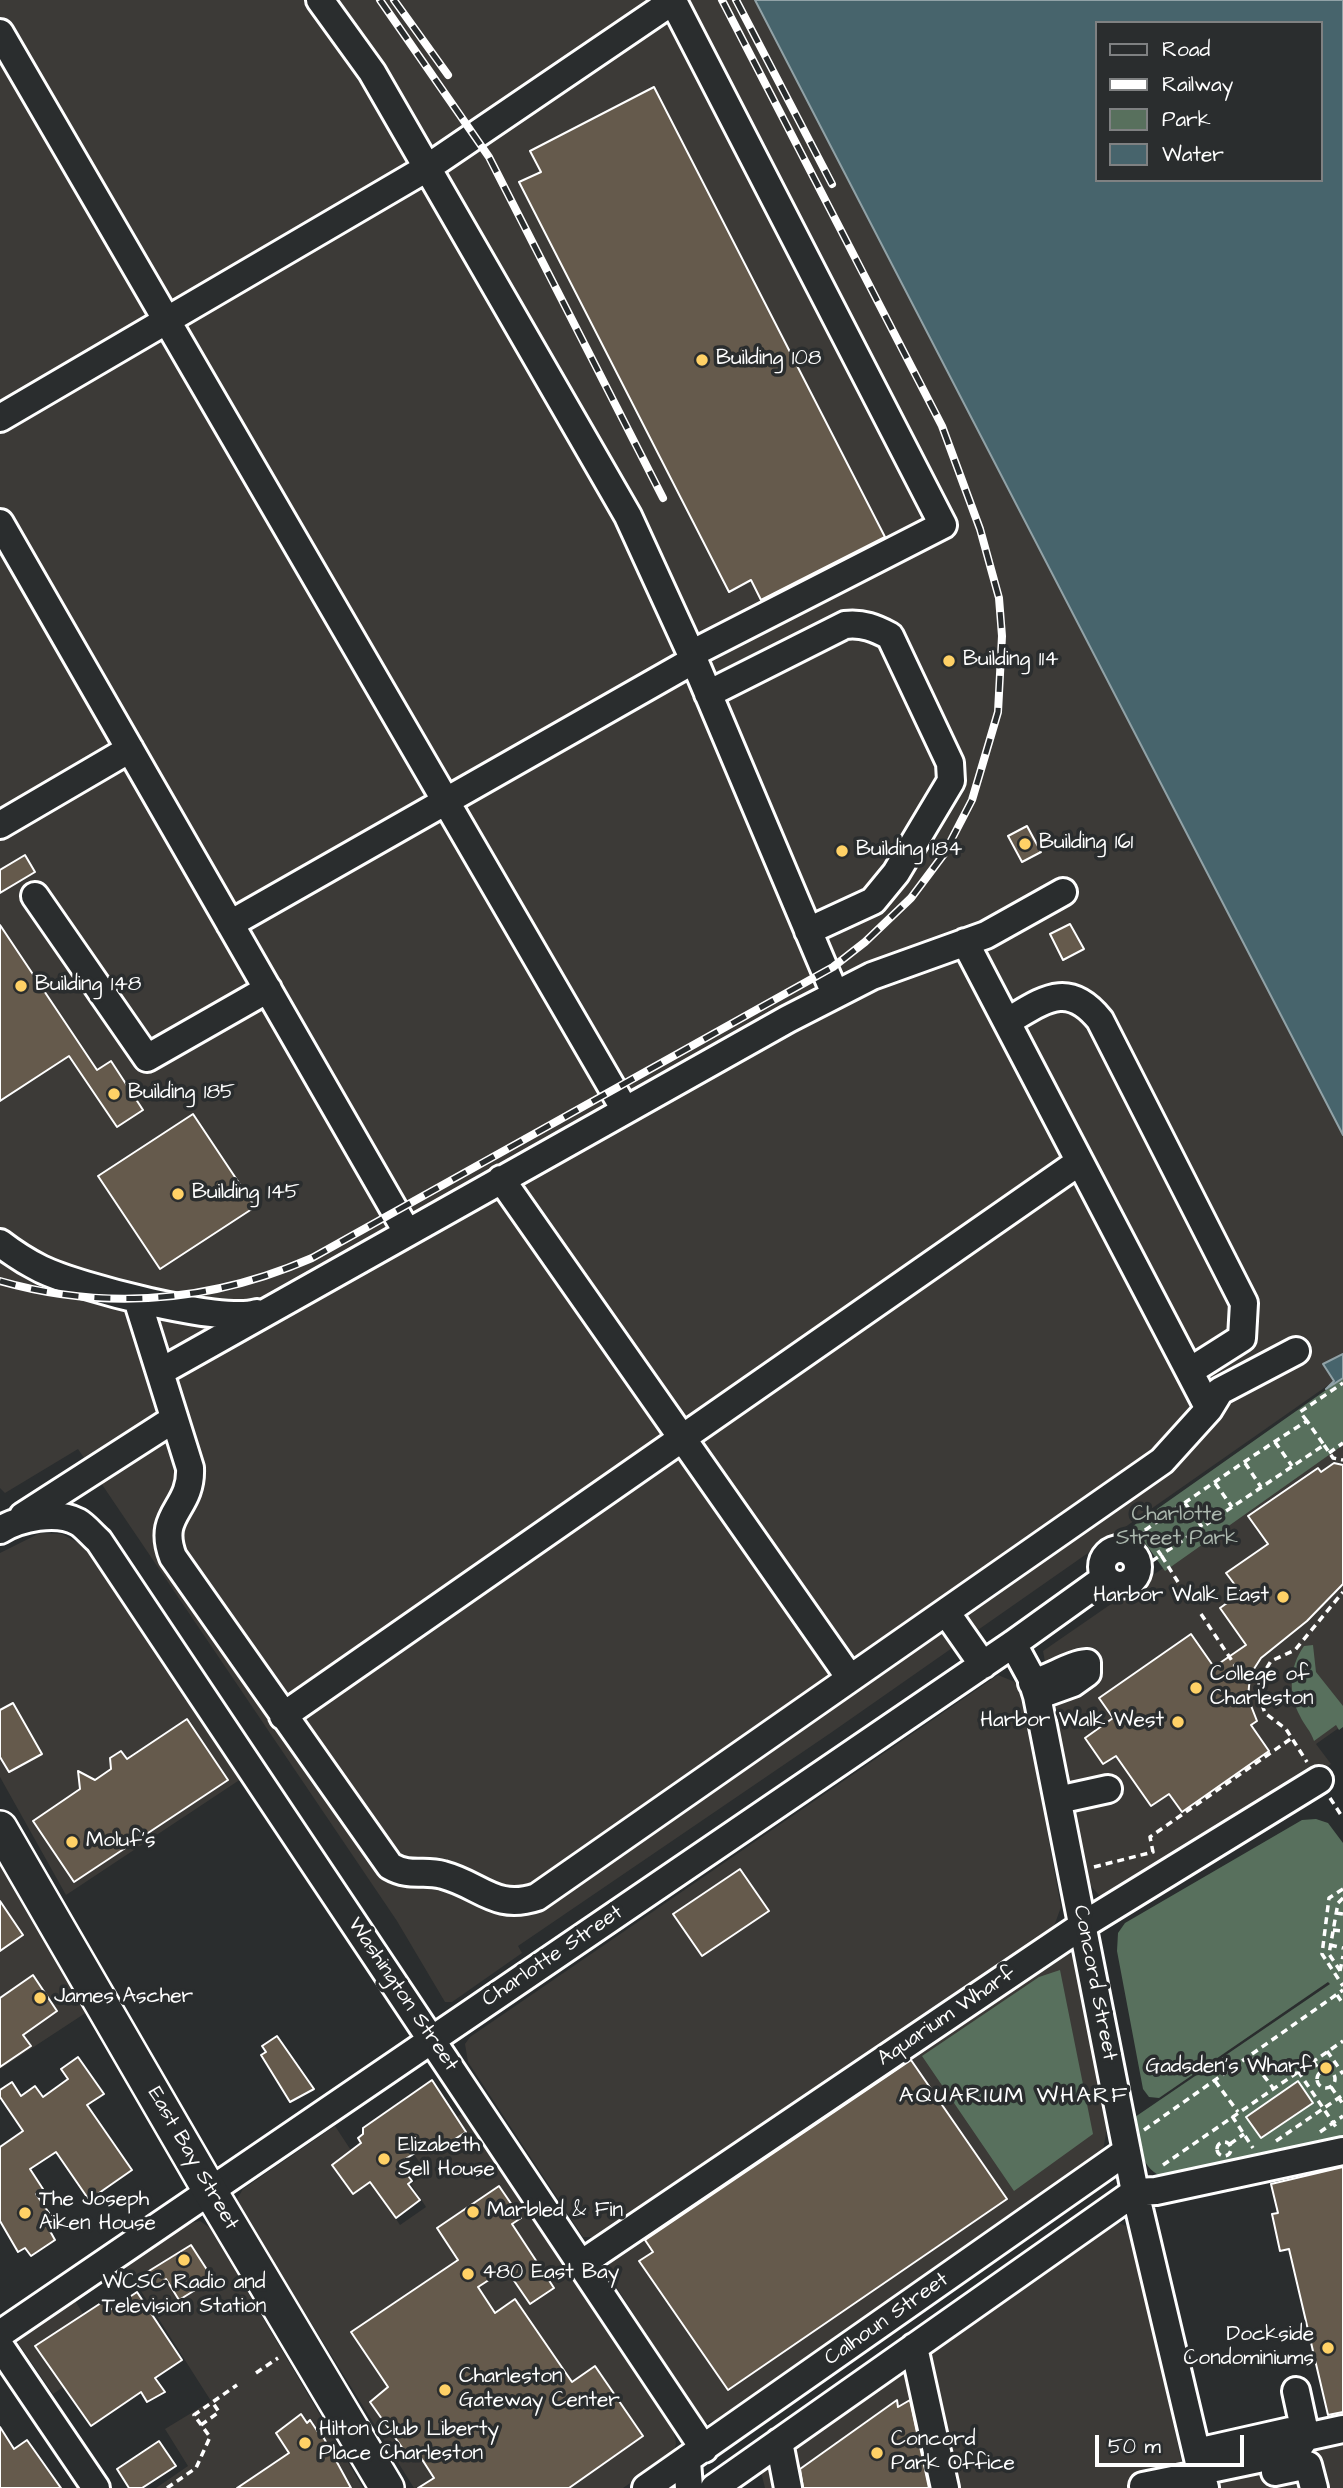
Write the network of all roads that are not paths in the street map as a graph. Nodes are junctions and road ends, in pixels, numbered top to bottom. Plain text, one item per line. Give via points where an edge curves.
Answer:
1 (320, 0) edge
2 (0, 33) edge
3 (427, 167) junction
4 (167, 320) junction
5 (0, 418) edge
6 (0, 523) edge
7 (692, 657) junction
8 (708, 694) junction
9 (130, 749) junction
10 (447, 800) junction
11 (0, 825) edge
12 (1063, 892) dead end
13 (35, 896) dead end
14 (230, 924) junction
15 (808, 931) junction
16 (965, 943) junction
17 (268, 989) junction
18 (835, 994) junction
19 (1008, 1021) junction
20 (625, 1110) junction
21 (1079, 1162) junction
22 (501, 1179) junction
23 (407, 1232) junction
24 (0, 1243) edge
25 (138, 1299) junction
26 (272, 1308) junction
27 (1296, 1351) dead end
28 (1190, 1371) junction
29 (160, 1372) junction
30 (1209, 1409) junction
31 (174, 1419) junction
32 (683, 1435) junction
33 (5, 1527) edge
34 (1105, 1578) dead end
35 (946, 1612) junction
36 (1013, 1644) junction
37 (983, 1665) junction
38 (850, 1678) junction
39 (283, 1716) junction
40 (1319, 1780) road end
41 (1108, 1789) dead end
42 (1058, 1800) junction
43 (0, 1828) edge
44 (1083, 1926) junction
45 (432, 2040) junction
46 (1135, 2141) junction
47 (1343, 2151) edge
48 (210, 2191) junction
49 (1135, 2192) junction
50 (581, 2264) junction
51 (941, 2282) junction
52 (962, 2313) junction
53 (0, 2334) edge
54 (0, 2346) edge
55 (914, 2347) junction
56 (1296, 2391) dead end
57 (1343, 2429) edge
58 (1306, 2437) junction
59 (779, 2442) junction
60 (696, 2455) junction
61 (1202, 2475) edge
62 (1143, 2486) dead end
63 (96, 2488) edge
64 (387, 2488) edge
65 (646, 2488) edge
66 (689, 2488) edge
67 (714, 2488) edge
68 (788, 2488) edge
69 (945, 2488) edge
70 (1314, 2488) edge

1 - 3 street via 372,72
2 - 4 street
3 - 4 street
3 - 7 street via 628,516
3 - 7 street via 673,1 943,525
4 - 5 street
4 - 10 street
6 - 9 street
7 - 8 street
7 - 10 street
8 - 15 street
8 - 15 street via 845,625 875,628 890,636 950,763 951,781 896,873 873,901
9 - 11 street
9 - 14 street
10 - 14 street
10 - 20 street
12 - 16 street
13 - 17 street via 147,1058
14 - 17 street
15 - 18 street
16 - 18 street
16 - 19 street
17 - 23 street
18 - 20 street
19 - 21 street
19 - 28 street via 1058,996 1087,1004 1100,1020 1244,1303 1242,1338
20 - 22 street
21 - 28 street
21 - 32 street
22 - 23 street
22 - 32 street
23 - 26 street
24 - 25 street via 43,1270
25 - 26 street via 234,1317
25 - 29 street
26 - 29 street
27 - 30 street via 1229,1384
28 - 30 street
29 - 31 street
30 - 35 street via 1163,1461
31 - 33 street
31 - 39 street via 191,1484 168,1526 168,1544
32 - 38 street
32 - 39 street
33 - 45 street, Washington Street via 44,1517 67,1518 99,1541
34 - 36 street, Charlotte Street
35 - 37 street
35 - 38 street
36 - 37 street, Charlotte Street
36 - 42 street, Concord Street via 1035,1690
37 - 45 street, Charlotte Street
38 - 39 street via 537,1897 520,1903 495,1899 447,1875 404,1874 390,1867
40 - 44 street, Aquarium Wharf
41 - 42 street
42 - 44 street, Concord Street
43 - 48 main road, East Bay Street
44 - 46 street, Concord Street
44 - 50 street, Aquarium Wharf
45 - 48 street, Charlotte Street
45 - 50 street, Washington Street
46 - 49 street, Concord Street
46 - 51 street, Calhoun Street
47 - 49 street
48 - 53 street, Charlotte Street
48 - 64 main road, East Bay Street
49 - 52 street, Calhoun Street
49 - 61 street, Concord Street
50 - 60 street, Washington Street
51 - 52 street
51 - 60 street, Calhoun Street
52 - 55 street, Calhoun Street
54 - 63 street
55 - 59 street, Calhoun Street
55 - 69 street
56 - 58 street
57 - 58 street
58 - 61 street via 1296,2451
59 - 67 street, Calhoun Street
59 - 68 street
60 - 65 street, Calhoun Street
60 - 66 street, Washington Street
61 - 62 street
61 - 70 street via 1308,2465

